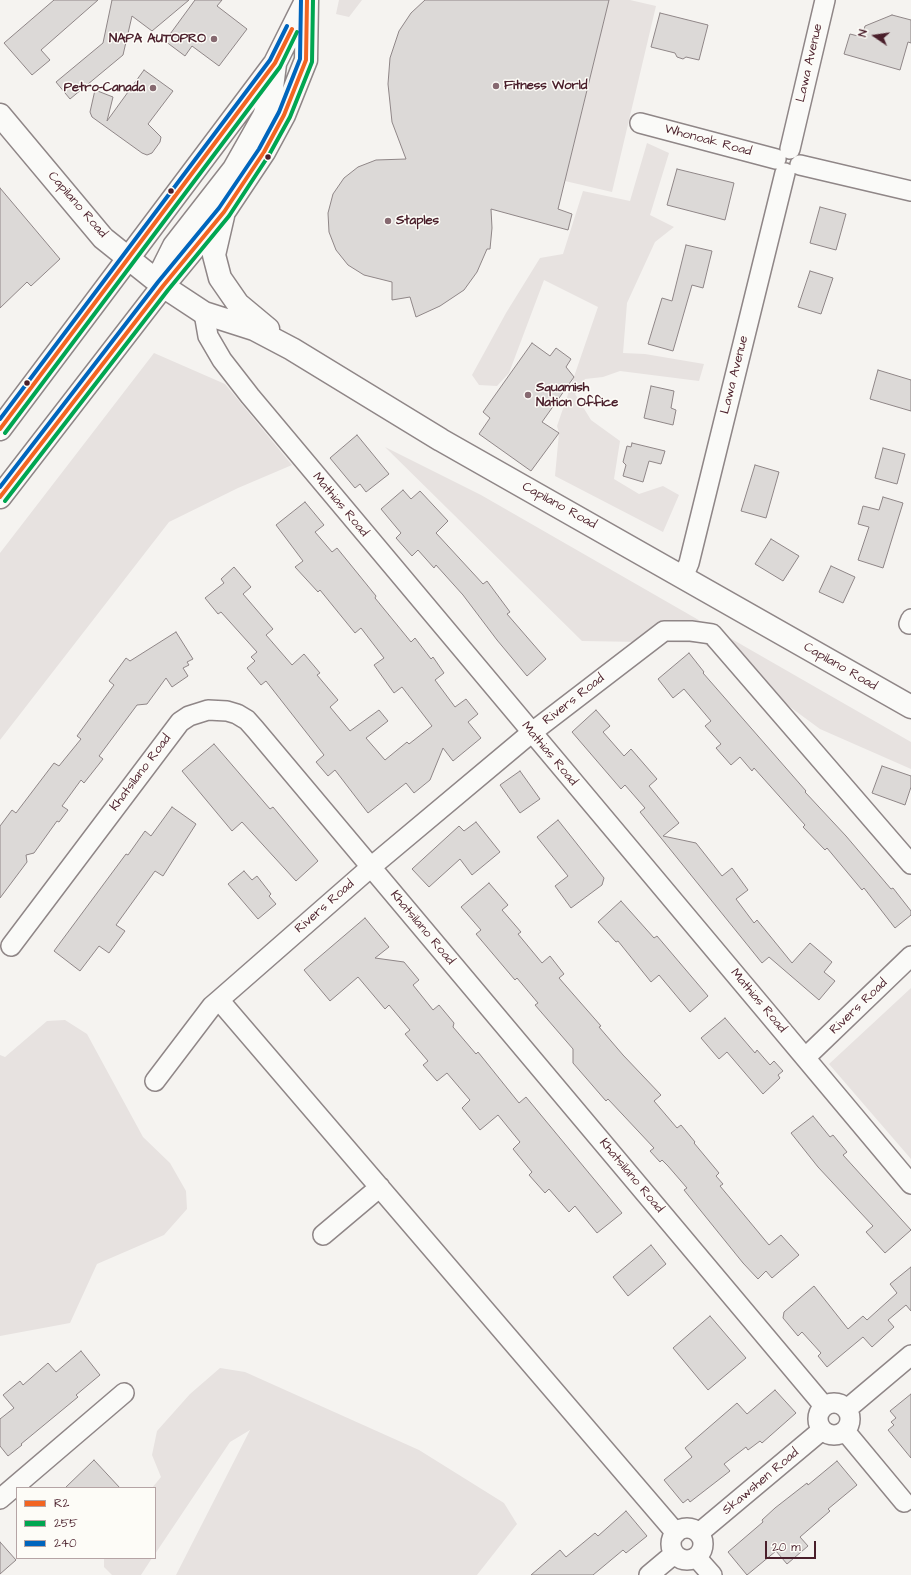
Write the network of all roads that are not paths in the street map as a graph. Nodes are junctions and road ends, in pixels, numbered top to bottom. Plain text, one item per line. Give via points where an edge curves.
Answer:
1 (307, 0) edge
2 (824, 0) edge
3 (275, 62) junction
4 (0, 114) edge
5 (640, 123) dead end
6 (788, 161) junction
7 (911, 190) edge
8 (224, 212) junction
9 (128, 258) junction
10 (163, 286) junction
11 (204, 313) junction
12 (292, 349) junction
13 (0, 429) edge
14 (0, 497) edge
15 (683, 577) junction
16 (911, 707) edge
17 (531, 733) junction
18 (911, 864) edge
19 (371, 867) junction
20 (12, 946) dead end
21 (911, 956) edge
22 (219, 1000) junction
23 (806, 1057) junction
24 (155, 1081) dead end
25 (911, 1184) edge
26 (380, 1187) junction
27 (323, 1235) dead end
28 (911, 1355) edge
29 (124, 1393) dead end
30 (824, 1406) junction
31 (847, 1409) junction
32 (822, 1430) junction
33 (845, 1431) junction
34 (0, 1499) edge
35 (904, 1502) dead end
36 (672, 1528) junction
37 (699, 1534) junction
38 (674, 1554) junction
39 (696, 1557) junction
40 (649, 1575) edge
41 (712, 1575) edge

1 - 3 main road
1 - 8 main road via 306,60 284,115 268,146
2 - 6 street, Lawa Avenue
3 - 9 main road
3 - 10 main road via 271,96 264,116 234,169 174,246 162,270
4 - 9 main road, Capilano Road via 101,235
5 - 6 street, Whonoak Road
6 - 7 street, Whonoak Road
6 - 15 street, Lawa Avenue via 691,555
8 - 10 main road
8 - 12 main road via 214,255 220,278 238,304
9 - 10 main road, Capilano Road
9 - 13 main road
10 - 11 main road, Capilano Road
10 - 14 main road
11 - 12 main road, Capilano Road via 254,329
11 - 17 street, Mathias Road via 208,336 226,366
12 - 15 main road, Capilano Road via 441,440
15 - 16 main road, Capilano Road
17 - 18 street, Rivers Road via 664,631 712,634
17 - 19 street, Rivers Road
17 - 23 street, Mathias Road
19 - 20 street, Khatsilano Road via 247,720 227,711 208,710 189,716 173,730
19 - 22 street, Rivers Road
19 - 30 street, Khatsilano Road
21 - 23 street, Rivers Road
22 - 24 street, Rivers Road
22 - 26 street
23 - 25 street, Mathias Road
26 - 27 street
26 - 36 street
28 - 31 street
29 - 34 street
30 - 31 street via 836,1403
30 - 32 street via 818,1418
31 - 33 street via 850,1420
32 - 33 street via 829,1434
32 - 37 street, Skawshen Road
33 - 35 street
36 - 37 street via 687,1528
36 - 38 street via 671,1543
37 - 39 street via 703,1546
38 - 39 street via 688,1560
38 - 40 street
39 - 41 street

